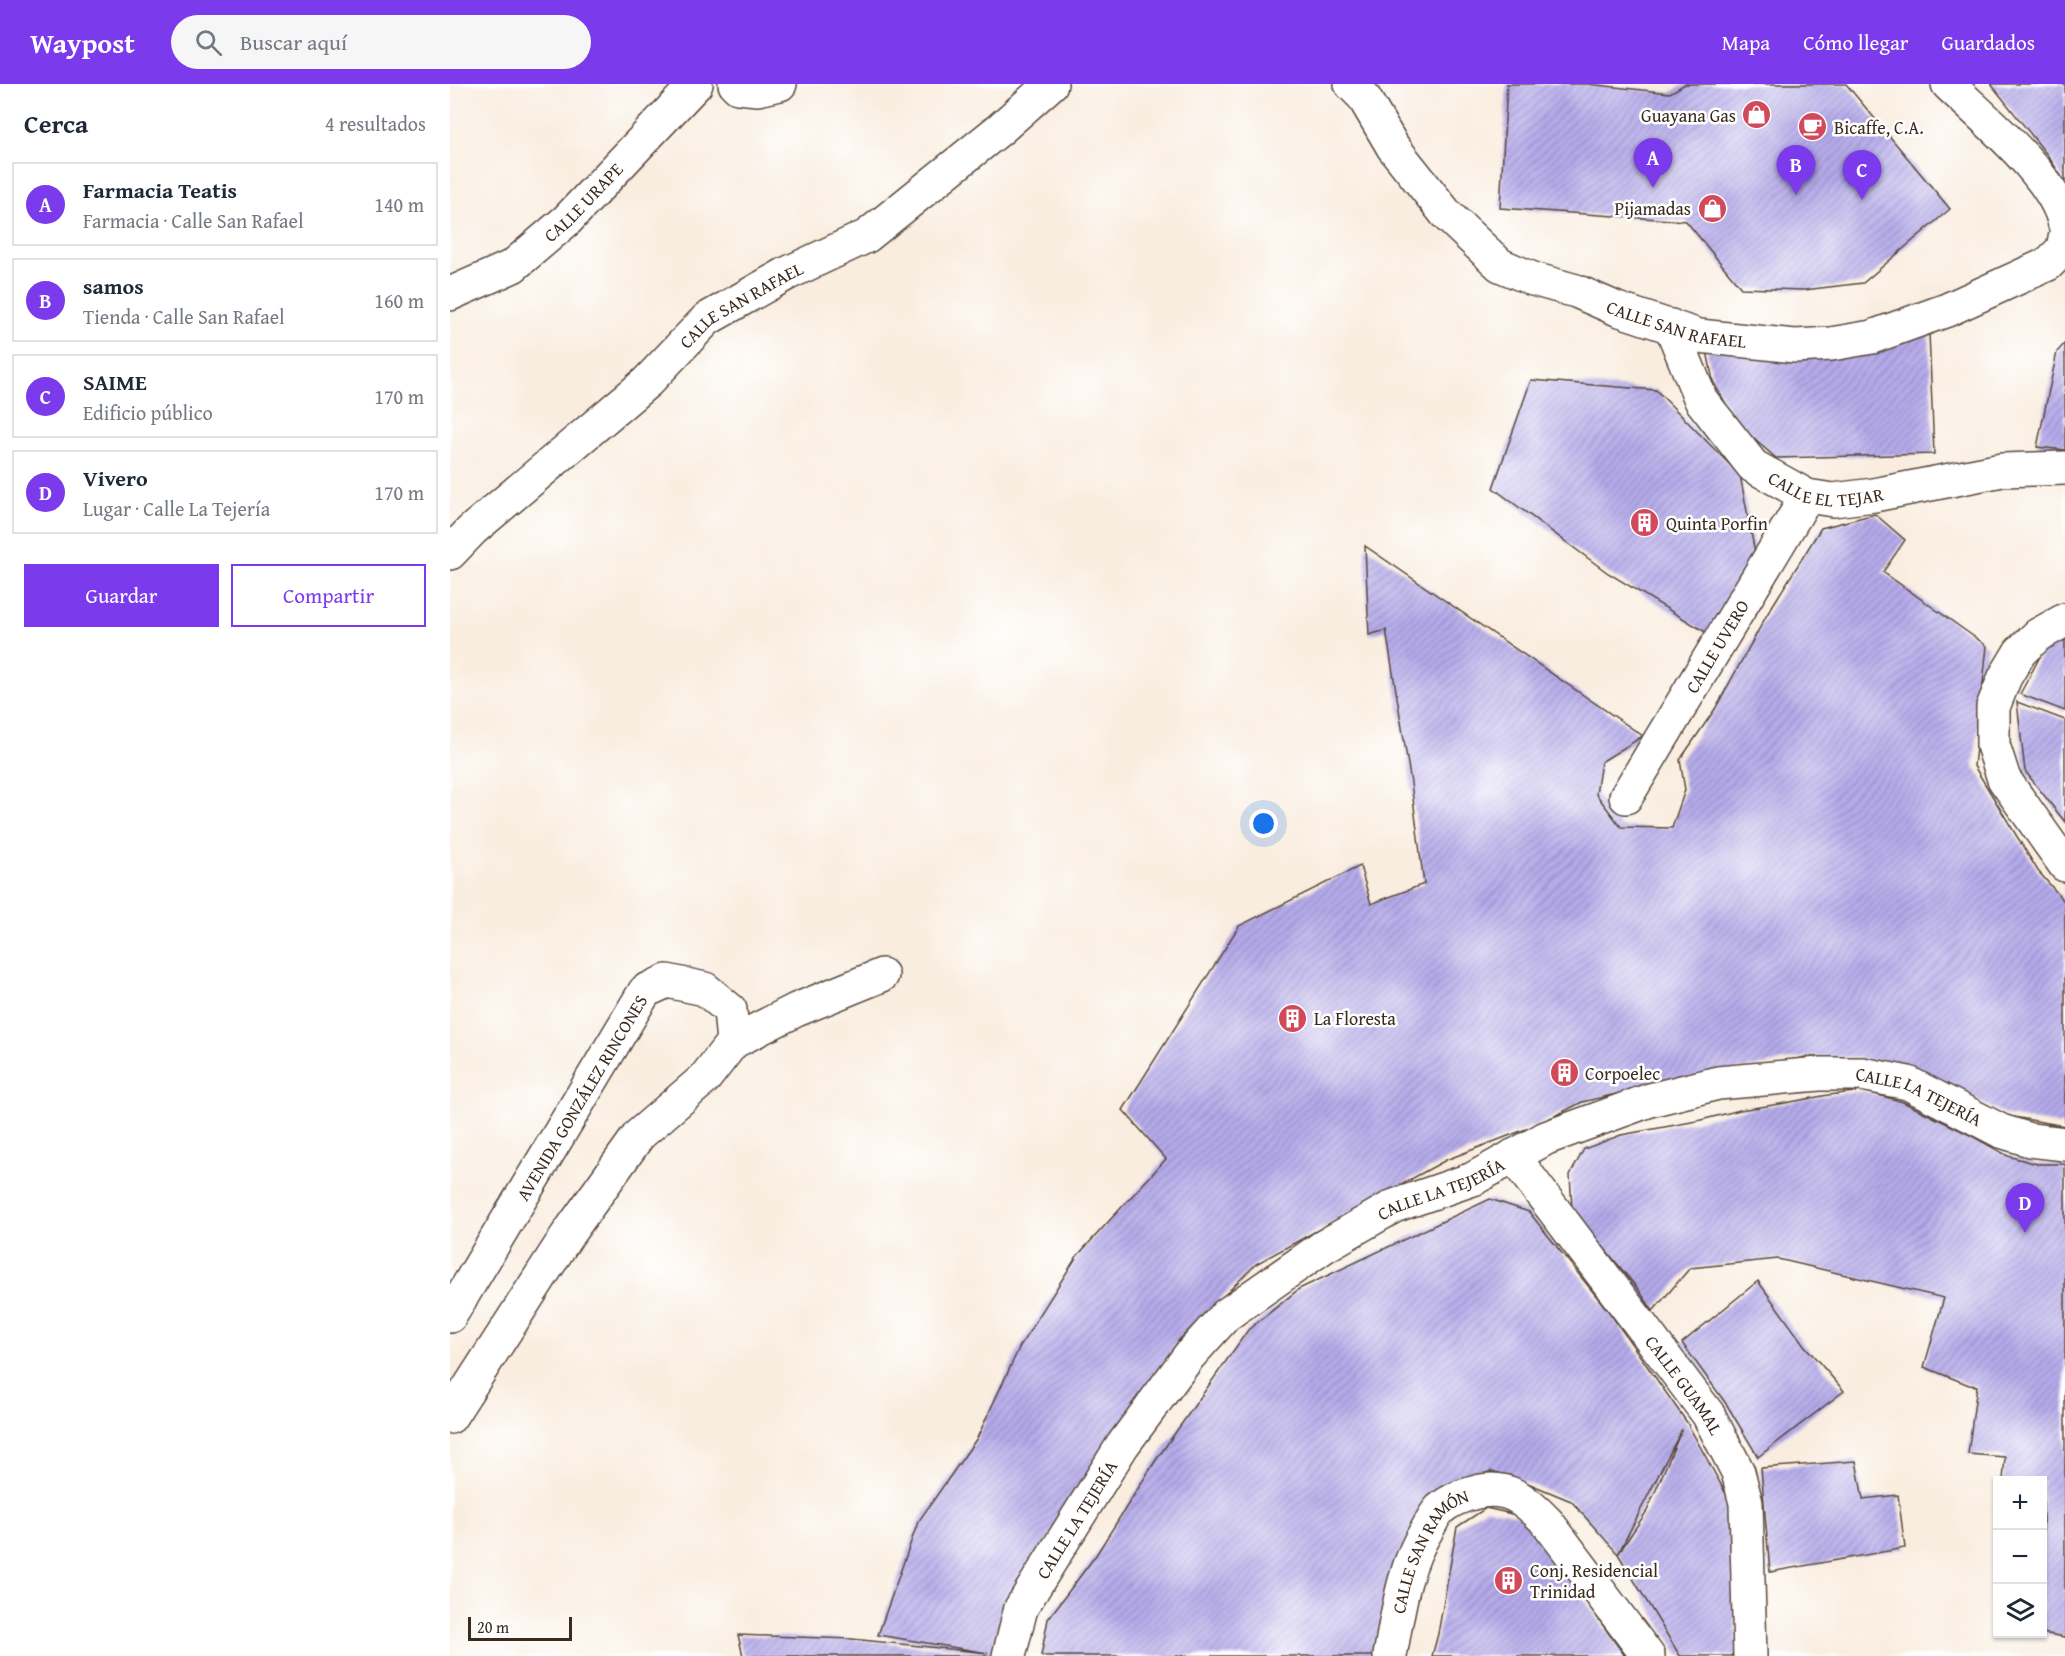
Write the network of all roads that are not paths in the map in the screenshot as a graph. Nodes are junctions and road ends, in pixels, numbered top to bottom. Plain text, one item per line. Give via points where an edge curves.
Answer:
1 (696, 84) edge
2 (735, 84) edge
3 (780, 84) edge
4 (1051, 84) edge
5 (1351, 84) edge
6 (1948, 84) edge
7 (2065, 240) edge
8 (450, 294) edge
9 (1671, 326) junction
10 (2065, 468) edge
11 (1807, 496) junction
12 (450, 553) edge
13 (2065, 620) edge
14 (1626, 797) dead end
15 (2065, 865) edge
16 (882, 975) dead end
17 (733, 1042) junction
18 (2065, 1144) edge
19 (1513, 1156) junction
20 (450, 1316) edge
21 (450, 1417) edge
22 (1009, 1656) edge
23 (1390, 1656) edge
24 (1648, 1656) edge
25 (1750, 1656) edge

1 - 8 street, CALLE URAPE via 567,220 513,266
2 - 3 street via 758,89
4 - 12 street, CALLE SAN RAFAEL via 867,236 786,274 707,319 647,382
5 - 9 street, CALLE SAN RAFAEL via 1363,96 1393,147 1448,215 1500,265
6 - 7 street, CALLE SAN RAFAEL via 2043,179 2063,213
7 - 9 street, CALLE SAN RAFAEL via 2048,264 1947,310 1872,337 1795,346 1699,336
9 - 11 street, CALLE EL TEJAR via 1701,400 1753,466
10 - 11 street, CALLE EL TEJAR via 2002,470 1833,500
11 - 14 street, CALLE UVERO
13 - 15 street via 2038,635 2020,652 2005,677 1993,707 1993,745 2004,779
16 - 17 street via 796,1010
17 - 20 street, AVENIDA GONZÁLEZ RINCONES via 730,1010 705,988 667,981 645,991
17 - 21 street via 705,1078 639,1135 568,1234
18 - 19 street, CALLE LA TEJERÍA via 2030,1140 2001,1131 1908,1083 1862,1074 1819,1074 1718,1083 1650,1100 1546,1138
19 - 22 street, CALLE LA TEJERÍA via 1473,1179 1394,1206 1323,1247 1226,1315 1122,1446 1021,1608
19 - 25 street, CALLE GUAMAL via 1708,1414 1724,1441 1746,1503
23 - 24 street, CALLE SAN RAMÓN via 1413,1553 1439,1510 1457,1497 1483,1490 1506,1491 1530,1503

